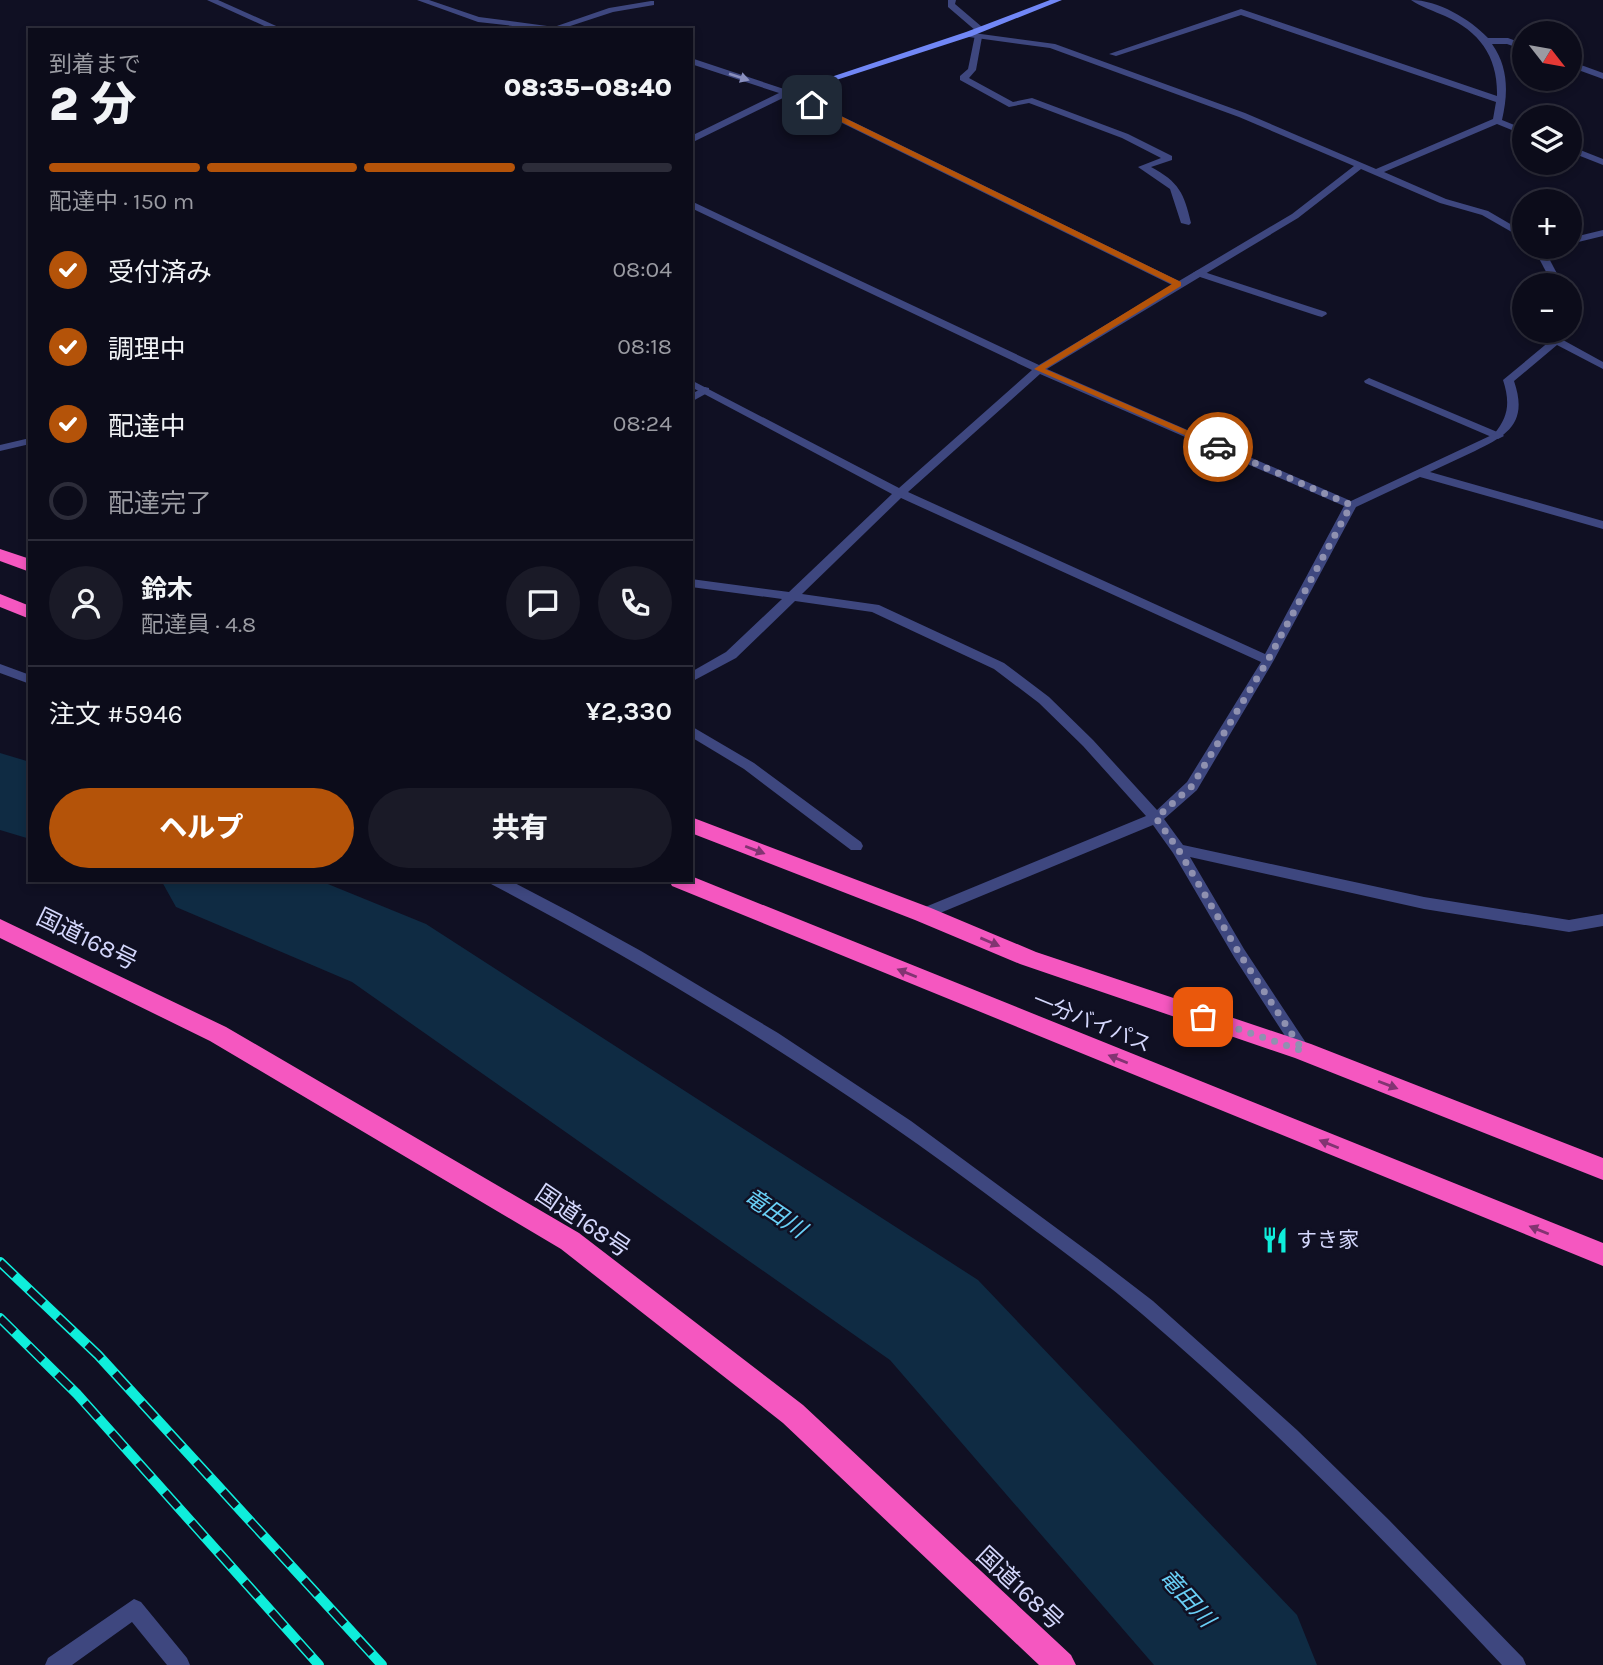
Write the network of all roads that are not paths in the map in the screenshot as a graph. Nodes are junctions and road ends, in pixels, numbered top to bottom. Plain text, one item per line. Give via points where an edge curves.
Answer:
1 (211, 0) edge
2 (421, 0) edge
3 (952, 0) edge
4 (1058, 0) edge
5 (1415, 0) edge
6 (651, 3) dead end
7 (558, 27) junction
8 (276, 28) edge
9 (563, 28) edge
10 (975, 34) junction
11 (1484, 41) junction
12 (1512, 42) edge
13 (1113, 54) dead end
14 (693, 62) edge
15 (1582, 68) edge
16 (1603, 76) edge
17 (787, 93) junction
18 (1503, 102) junction
19 (1497, 121) junction
20 (1512, 127) edge
21 (693, 139) edge
22 (1582, 154) edge
23 (1603, 162) edge
24 (1361, 165) junction
25 (1378, 171) junction
26 (693, 205) edge
27 (1185, 223) dead end
28 (1512, 229) edge
29 (1603, 233) edge
30 (1582, 238) edge
31 (1198, 273) junction
32 (1178, 284) junction
33 (1322, 314) dead end
34 (1551, 343) edge
35 (1561, 343) edge
36 (1603, 366) edge
37 (1039, 369) junction
38 (1369, 381) dead end
39 (693, 384) edge
40 (705, 390) junction
41 (693, 398) edge
42 (1497, 436) junction
43 (28, 441) edge
44 (2, 447) edge
45 (1419, 473) junction
46 (900, 493) junction
47 (1351, 505) junction
48 (1603, 525) edge
49 (0, 555) edge
50 (28, 565) edge
51 (693, 583) edge
52 (792, 596) junction
53 (0, 600) edge
54 (28, 612) edge
55 (1268, 660) junction
56 (0, 668) edge
57 (693, 677) edge
58 (28, 679) edge
59 (693, 732) edge
60 (1156, 818) junction
61 (693, 826) edge
62 (856, 846) dead end
63 (1178, 849) junction
64 (500, 882) edge
65 (685, 882) edge
66 (923, 914) junction
67 (1603, 920) edge
68 (0, 928) edge
69 (1303, 1051) junction
70 (1603, 1169) edge
71 (1603, 1255) edge
72 (55, 1665) edge
73 (180, 1665) edge
74 (1061, 1665) edge
75 (1516, 1665) edge

1 - 8 street
2 - 7 street via 478,19
3 - 10 street via 951,5
4 - 10 street
5 - 11 street via 1474,29
6 - 7 street
7 - 9 street
10 - 17 street
10 - 24 street via 1052,46 1242,115
10 - 27 street via 972,70 963,78 1012,105 1029,100 1169,158 1143,167 1173,183
11 - 12 street
11 - 18 street via 1502,70
13 - 18 street via 1241,12
14 -> 17 street
15 - 16 street
17 - 21 street
17 - 32 street
18 - 19 street
19 - 20 street
19 - 25 street
22 - 23 street
24 - 25 street
24 - 31 street via 1295,216
25 - 28 street via 1443,201 1485,213
26 - 37 street
29 - 30 street
31 - 32 street
31 - 33 street
32 - 37 street
34 - 42 street via 1508,380 1516,402 1508,424
35 - 36 street
37 - 46 street
37 - 47 street
38 - 42 street
39 - 40 street
40 - 41 street
40 - 46 street
42 - 45 street
43 - 44 street
45 - 47 street
45 - 48 street
46 - 52 street
46 - 55 street
47 - 55 street
49 - 50 highway
51 - 52 street
52 - 57 street via 731,655
52 - 60 street via 875,608 999,666 1044,700
53 - 54 highway
55 - 60 street via 1192,786
56 - 58 street
59 - 62 street via 749,766
60 - 63 street
60 - 66 street
61 -> 66 highway, 一分バイパス
63 - 67 street via 1424,903 1569,926
63 - 69 street
64 - 75 street via 635,956 876,1105 1124,1289 1253,1401 1406,1547
71 -> 65 highway, 一分バイパス
66 -> 69 highway, 一分バイパス via 1028,958
68 - 74 highway, 国道168号 via 218,1034 570,1241 793,1414
69 -> 70 highway, 一分バイパス
72 - 73 street via 134,1609

